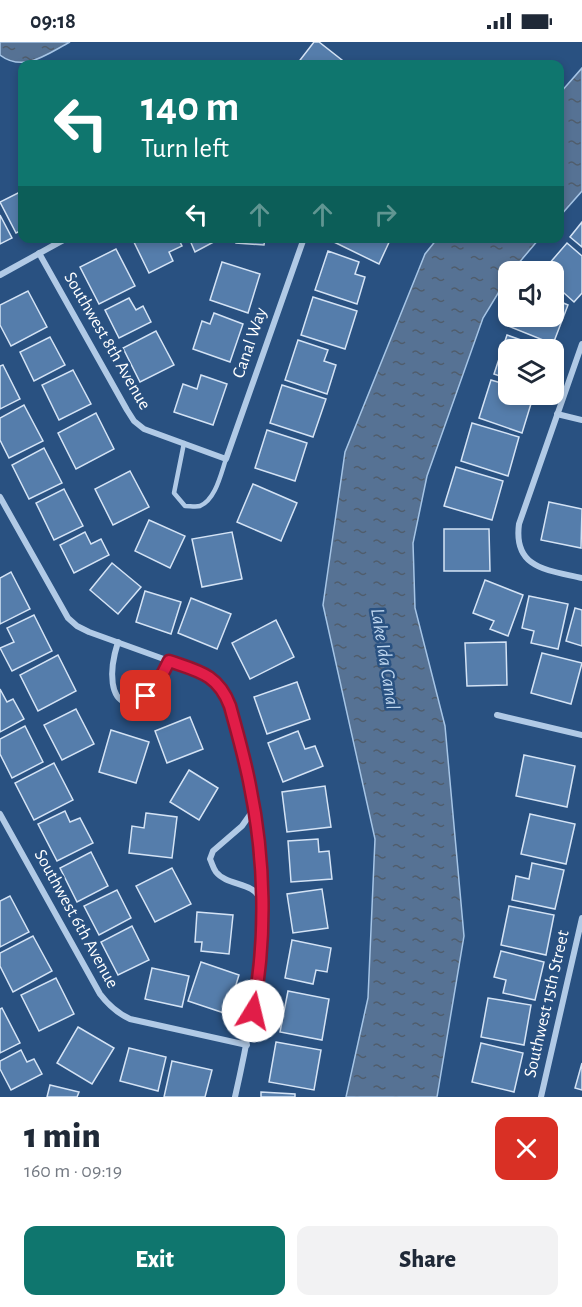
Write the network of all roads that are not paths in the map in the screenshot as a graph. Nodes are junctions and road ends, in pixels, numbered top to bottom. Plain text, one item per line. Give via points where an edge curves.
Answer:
1 (58, 243) edge
2 (302, 243) edge
3 (39, 253) junction
4 (0, 275) edge
5 (582, 344) edge
6 (557, 414) junction
7 (582, 420) edge
8 (184, 443) junction
9 (226, 459) junction
10 (0, 497) edge
11 (582, 578) edge
12 (118, 642) junction
13 (169, 661) junction
14 (497, 716) dead end
15 (582, 735) edge
16 (254, 809) junction
17 (0, 814) edge
18 (262, 906) junction
19 (582, 918) edge
20 (247, 1045) junction
21 (235, 1097) edge
22 (541, 1097) edge

1 - 3 street
2 - 9 street, Canal Way
3 - 4 street
3 - 8 street, Southwest 8th Avenue via 134,421 144,429
5 - 6 street
6 - 7 street
6 - 11 street via 517,538 529,562
8 - 9 street, Southwest 8th Avenue
8 - 9 lane via 174,493 185,506 199,506 208,500
10 - 12 street via 68,618 89,632
12 - 13 street
12 - 13 street via 113,689 131,705 146,696
13 - 16 street via 208,675 226,694
14 - 15 street
16 - 18 street
16 - 18 street via 242,826 213,851 210,859 217,873 258,893
17 - 20 street, Southwest 6th Avenue via 108,1005 130,1018
18 - 20 street via 256,994
19 - 22 street, Southwest 15th Street
20 - 21 street

